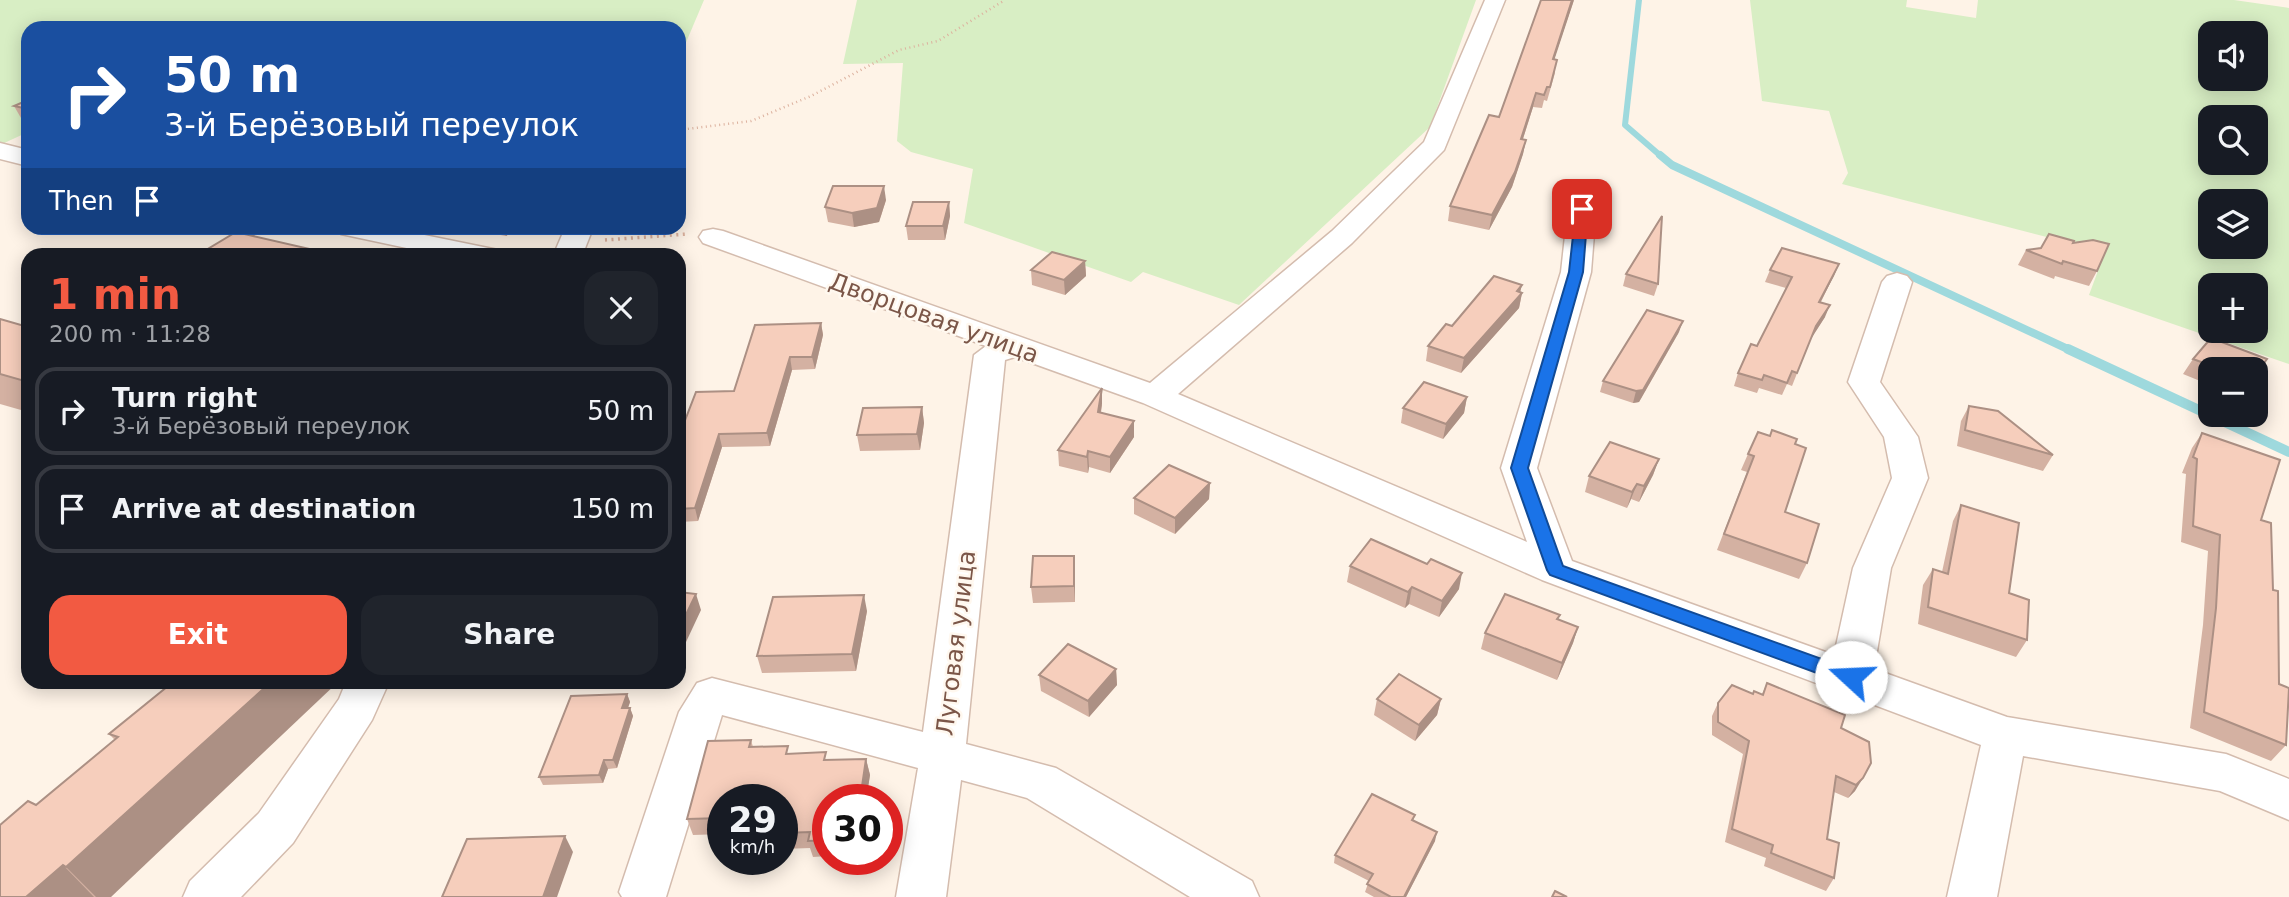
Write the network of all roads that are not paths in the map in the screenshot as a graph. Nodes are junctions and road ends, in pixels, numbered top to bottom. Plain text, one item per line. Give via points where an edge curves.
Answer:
1 (1494, 0) edge
2 (0, 151) edge
3 (21, 156) edge
4 (1582, 209) dead end
5 (385, 235) edge
6 (713, 237) dead end
7 (449, 248) edge
8 (1897, 282) dead end
9 (1012, 346) junction
10 (1155, 396) junction
11 (1556, 570) junction
12 (1851, 677) junction
13 (366, 689) edge
14 (2005, 735) junction
15 (942, 756) junction
16 (2289, 800) edge
17 (644, 892) dead end
18 (208, 897) edge
19 (920, 897) edge
20 (1234, 897) edge
21 (1972, 897) edge

1 - 10 street via 1435,145 1342,237
2 - 3 street
4 - 11 street via 1576,272 1520,468
5 - 7 street
6 - 9 street, Дворцовая улица
8 - 12 street via 1864,382 1900,437 1910,478 1872,568
9 - 10 street, Дворцовая улица
9 - 15 street, Луговая улица via 990,355
10 - 11 street, Дворцовая улица
11 - 12 street, Дворцовая улица
12 - 14 street, Дворцовая улица
13 - 18 street via 276,828
14 - 16 street, Дворцовая улица via 2226,774
14 - 21 street
15 - 17 street via 712,695 701,712
15 - 19 street
15 - 20 street, Луговая улица via 1040,782

